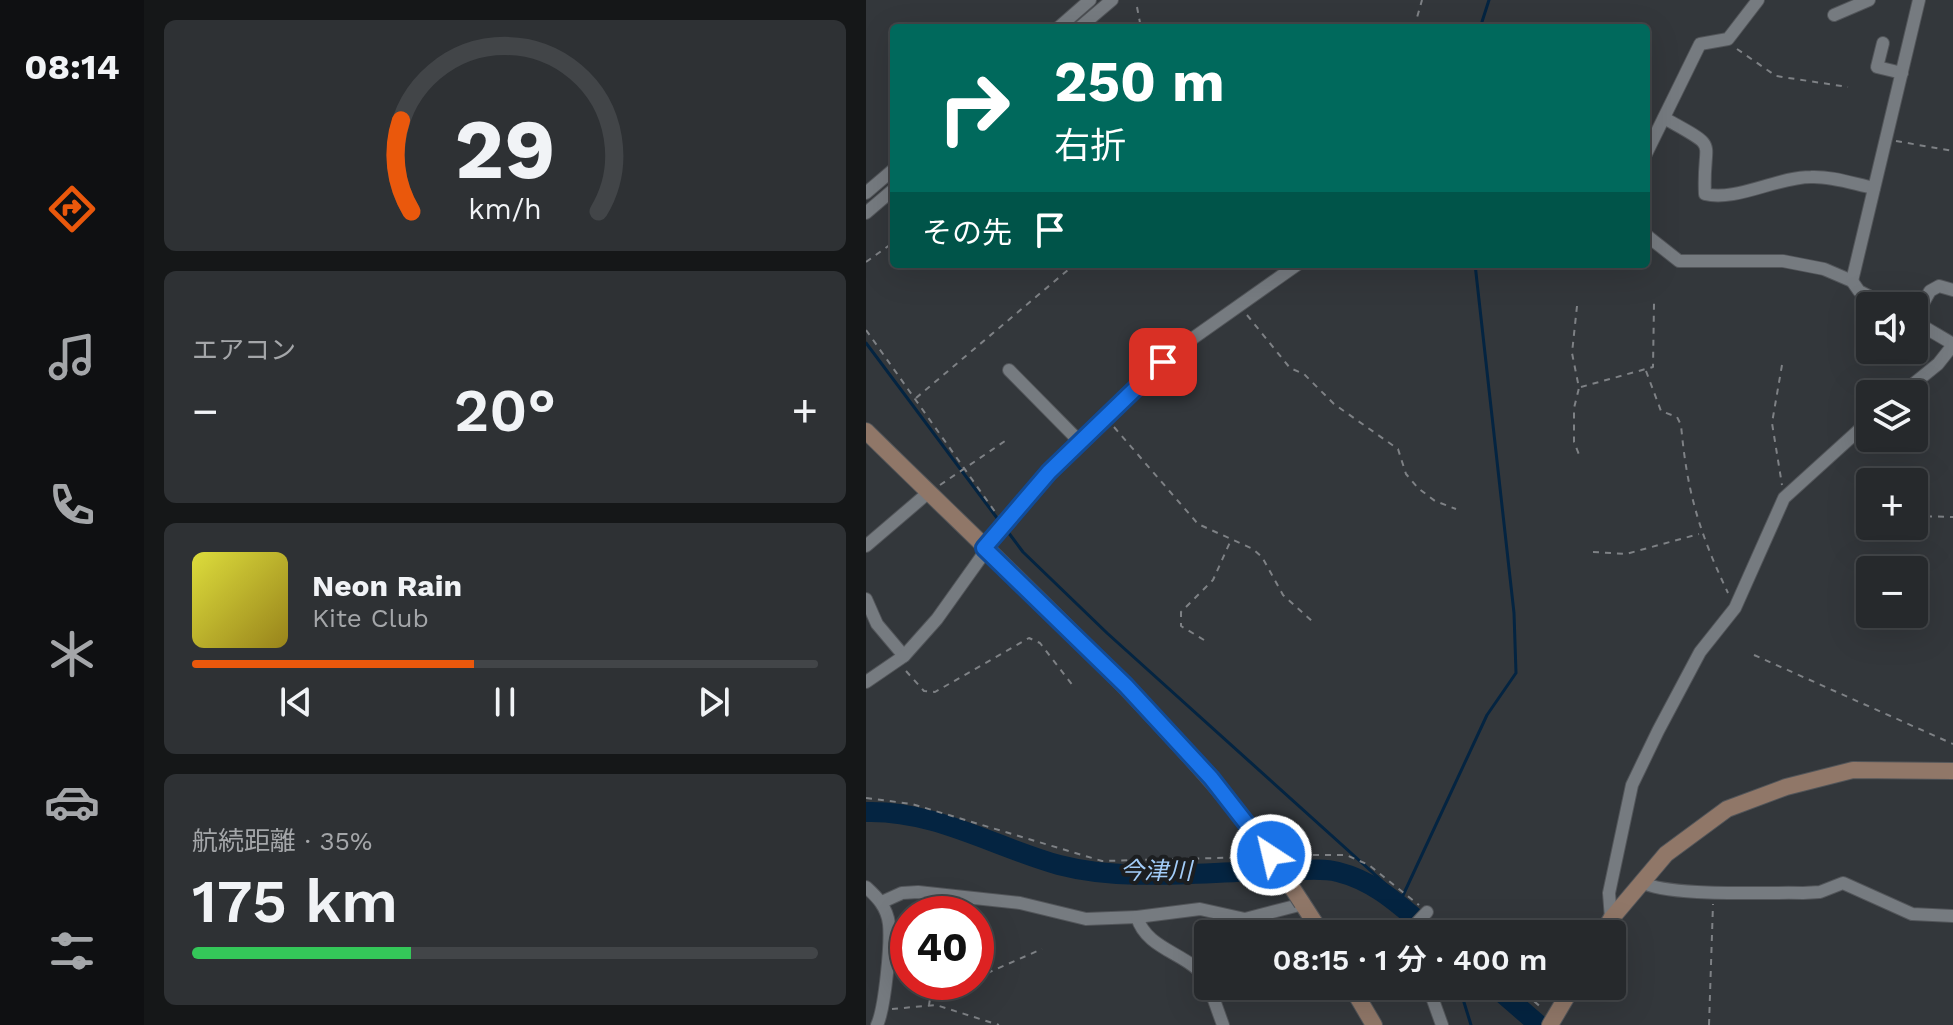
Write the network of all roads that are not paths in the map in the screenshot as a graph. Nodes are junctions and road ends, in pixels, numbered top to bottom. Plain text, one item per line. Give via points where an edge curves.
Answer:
1 (1090, 0) edge
2 (1112, 0) edge
3 (1758, 0) edge
4 (1869, 0) edge
5 (1919, 0) edge
6 (1834, 15) dead end
7 (1063, 24) edge
8 (1084, 24) edge
9 (1883, 43) dead end
10 (1902, 73) junction
11 (1664, 118) junction
12 (1650, 146) edge
13 (890, 172) edge
14 (1874, 188) junction
15 (890, 192) edge
16 (866, 193) edge
17 (866, 213) edge
18 (1650, 238) edge
19 (1292, 268) edge
20 (1852, 281) junction
21 (1953, 290) edge
22 (1861, 292) edge
23 (1928, 295) edge
24 (1928, 329) edge
25 (1953, 344) edge
26 (1009, 370) dead end
27 (1918, 380) edge
28 (866, 431) edge
29 (1856, 433) edge
30 (1080, 442) junction
31 (929, 492) junction
32 (866, 546) edge
33 (984, 548) junction
34 (866, 599) edge
35 (901, 659) junction
36 (866, 682) edge
37 (1953, 771) edge
38 (1642, 882) junction
39 (866, 887) edge
40 (882, 902) junction
41 (1303, 903) junction
42 (1427, 912) road end
43 (1953, 916) edge
44 (1137, 917) junction
45 (1313, 920) edge
46 (1419, 920) edge
47 (1607, 920) edge
48 (1611, 920) edge
49 (1194, 967) edge
50 (1214, 1000) edge
51 (1359, 1000) edge
52 (1433, 1000) edge
53 (1565, 1000) edge
54 (1552, 1022) edge
55 (877, 1025) edge
56 (1223, 1025) edge
57 (1374, 1025) edge
58 (1442, 1025) edge

1 - 7 street
2 - 8 street
3 - 11 street via 1728,39 1700,44
4 - 6 street
5 - 10 street
9 - 10 street via 1877,67
10 - 14 street
11 - 12 street
11 - 14 street via 1704,141 1705,194 1728,196 1810,177
13 - 16 street
14 - 20 street
15 - 17 street
18 - 20 street via 1679,261 1783,261
19 - 30 street via 1163,362
20 - 22 street
21 - 23 street via 1939,286
24 - 25 street
25 - 27 street
26 - 30 street
28 - 31 street
29 - 47 street via 1784,498 1735,608 1700,652 1632,785
30 - 33 street
31 - 32 street
31 - 33 street
33 - 35 street via 937,619
33 - 41 street, bridge via 1126,686 1211,778
34 - 35 street
35 - 36 street
37 - 38 street via 1853,770 1786,787 1727,809 1666,854
38 - 43 street via 1811,893 1843,883 1912,914
38 - 48 street
39 - 40 street
40 - 44 street via 918,892 1020,903 1086,919
40 - 55 street via 889,923 884,1010
41 - 44 street via 1245,919 1200,909
41 - 45 street
42 - 46 street
44 - 49 street via 1141,931
50 - 56 street
51 - 57 street
52 - 58 street
53 - 54 street

